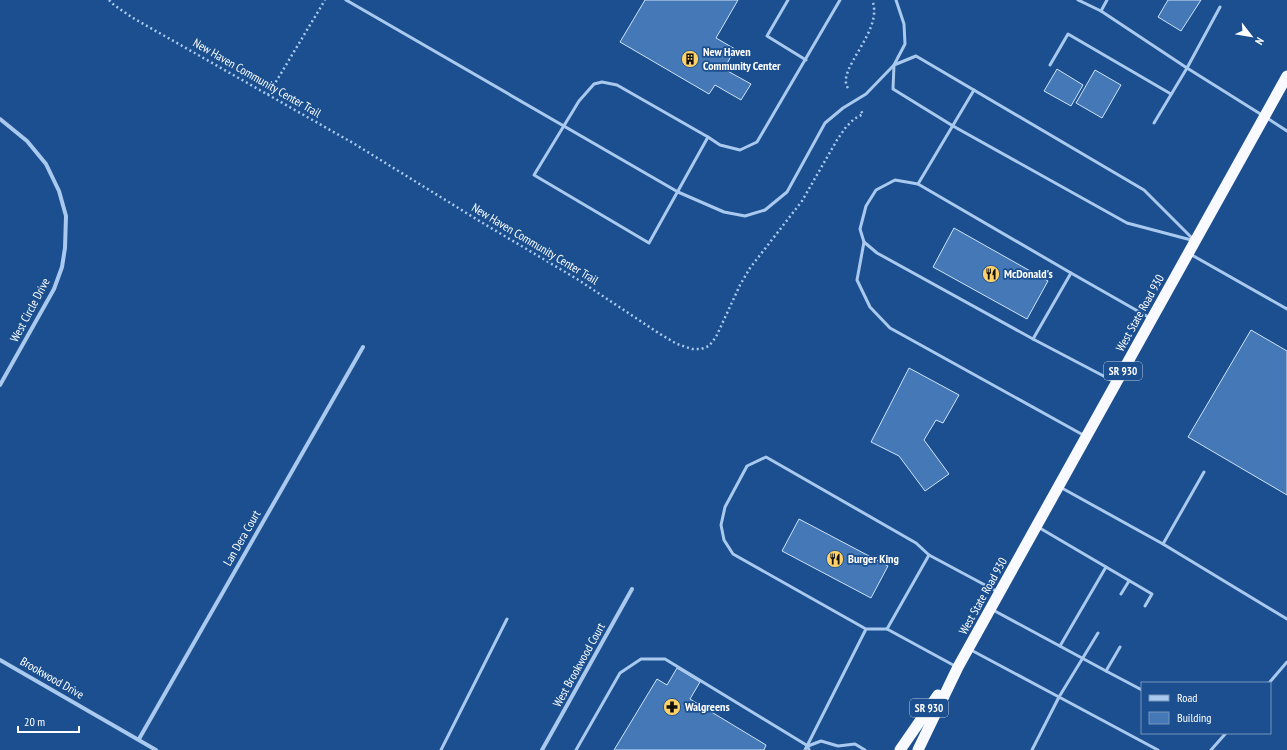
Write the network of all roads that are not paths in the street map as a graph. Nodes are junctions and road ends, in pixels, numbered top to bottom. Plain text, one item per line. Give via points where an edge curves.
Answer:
1 (346, 0) edge
2 (788, 0) edge
3 (840, 0) edge
4 (896, 0) edge
5 (1078, 0) edge
6 (1107, 0) edge
7 (1220, 7) dead end
8 (1101, 11) junction
9 (806, 60) junction
10 (894, 65) junction
11 (1050, 65) dead end
12 (1187, 68) junction
13 (1287, 76) edge
14 (974, 90) junction
15 (1171, 94) junction
16 (1264, 116) junction
17 (0, 119) edge
18 (1154, 123) dead end
19 (563, 126) junction
20 (953, 126) junction
21 (1287, 131) edge
22 (708, 138) junction
23 (918, 184) junction
24 (678, 192) junction
25 (1195, 241) junction
26 (864, 242) junction
27 (1188, 253) junction
28 (1071, 273) junction
29 (1287, 308) edge
30 (1152, 318) junction
31 (1033, 339) junction
32 (363, 347) dead end
33 (1116, 383) junction
34 (0, 385) edge
35 (1086, 437) junction
36 (1204, 472) dead end
37 (1058, 486) junction
38 (1036, 526) junction
39 (1163, 544) junction
40 (929, 555) junction
41 (1106, 567) junction
42 (1129, 581) junction
43 (632, 589) dead end
44 (999, 593) junction
45 (1121, 594) dead end
46 (1144, 606) dead end
47 (990, 609) junction
48 (506, 619) dead end
49 (1287, 619) edge
50 (866, 628) junction
51 (886, 628) junction
52 (1098, 633) dead end
53 (1060, 646) junction
54 (1120, 646) dead end
55 (968, 648) junction
56 (1082, 658) junction
57 (0, 660) edge
58 (1287, 662) edge
59 (958, 667) junction
60 (1106, 671) junction
61 (1270, 682) edge
62 (1141, 689) edge
63 (1059, 697) junction
64 (1225, 734) edge
65 (139, 739) junction
66 (808, 746) junction
67 (156, 750) edge
68 (441, 750) edge
69 (542, 750) edge
70 (576, 750) edge
71 (805, 750) edge
72 (808, 750) edge
73 (865, 750) edge
74 (900, 750) edge
75 (918, 750) edge
76 (1032, 750) edge
77 (1156, 750) edge
78 (1211, 750) edge

1 - 19 lane
2 - 9 lane via 767,36
3 - 9 lane
4 - 10 lane via 904,24 905,44
5 - 8 lane
6 - 8 lane
7 - 12 lane
8 - 12 lane
9 - 22 lane via 757,142 740,150 720,145
10 - 14 lane via 916,56
10 - 20 lane via 893,89
10 - 24 lane via 866,94 825,123 787,192 765,210 745,216 724,212
11 - 15 lane via 1068,34
12 - 15 lane
12 - 16 lane
13 - 16 highway, West State Road 930 / SR 930
14 - 20 lane
14 - 25 lane via 1144,190
15 - 18 lane
16 - 21 lane
16 - 25 highway, West State Road 930 / SR 930
17 - 34 street, West Circle Drive via 27,141 46,164 59,191 66,216 62,267 54,289
19 - 22 lane via 588,90 594,84 602,82 617,85
19 - 24 lane
19 - 24 lane via 534,175 649,243
20 - 23 lane
20 - 25 lane via 1127,223
22 - 24 lane
23 - 26 lane via 895,180 876,190 866,206 860,229
23 - 28 lane
25 - 27 highway, West State Road 930 / SR 930
26 - 31 lane via 897,264
26 - 35 lane via 857,280 870,307 890,328
27 - 29 lane
27 - 30 highway, West State Road 930 / SR 930
28 - 30 lane
28 - 31 lane
30 - 33 highway, West State Road 930 / SR 930
31 - 33 lane
32 - 65 street, Lan Dera Court
33 - 35 highway, West State Road 930 / SR 930
35 - 37 highway, West State Road 930 / SR 930
36 - 39 lane
37 - 38 highway, West State Road 930 / SR 930
37 - 39 lane
38 - 41 lane
38 - 44 highway, West State Road 930 / SR 930
39 - 49 lane
40 - 44 lane
40 - 50 lane via 916,543 766,457 747,466 725,507 721,525 724,540 733,554
40 - 51 lane
41 - 42 lane
41 - 53 lane
42 - 45 lane
42 - 46 lane via 1152,594
43 - 69 street, West Brookwood Court
44 - 47 highway, West State Road 930 / SR 930
47 - 53 lane
47 - 55 highway, West State Road 930 / SR 930
48 - 68 lane
50 - 51 lane
50 - 66 lane
51 - 59 lane
52 - 56 lane
53 - 56 lane
54 - 60 lane
55 - 59 highway, West State Road 930 / SR 930
55 - 63 lane
56 - 60 lane
56 - 63 lane
57 - 65 street, Brookwood Drive
58 - 61 lane
59 - 74 highway, SR 930
59 - 75 highway, SR 930
60 - 62 lane
63 - 76 lane
63 - 77 lane
64 - 78 lane
65 - 67 street, Brookwood Drive
66 - 70 lane via 665,659 641,659 620,673
66 - 71 lane
66 - 72 lane
66 - 73 lane via 821,741 838,746 854,744

